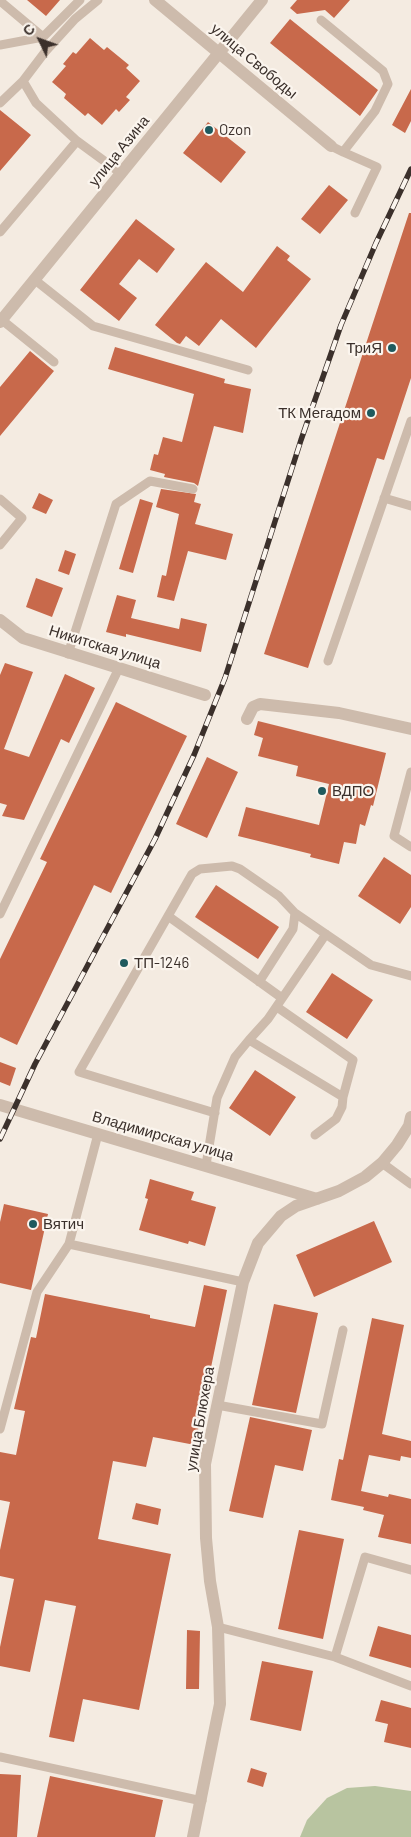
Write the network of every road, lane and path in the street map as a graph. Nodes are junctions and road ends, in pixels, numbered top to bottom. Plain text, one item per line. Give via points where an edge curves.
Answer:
1 (80, 0) edge
2 (98, 0) edge
3 (155, 0) edge
4 (262, 0) edge
5 (0, 1) edge
6 (321, 20) dead end
7 (42, 37) junction
8 (0, 45) edge
9 (220, 53) junction
10 (22, 82) junction
11 (0, 103) edge
12 (77, 141) junction
13 (332, 146) joint
14 (343, 152) junction
15 (122, 174) junction
16 (355, 213) dead end
17 (0, 232) edge
18 (35, 280) junction
19 (1, 321) edge
20 (54, 362) dead end
21 (248, 370) dead end
22 (411, 421) edge
23 (193, 489) dead end
24 (384, 498) junction
25 (0, 499) edge
26 (411, 506) edge
27 (0, 545) edge
28 (0, 620) edge
29 (68, 654) junction
30 (328, 661) dead end
31 (118, 668) junction
32 (205, 695) dead end
33 (247, 719) dead end
34 (411, 729) edge
35 (411, 772) edge
36 (411, 847) edge
37 (294, 913) junction
38 (0, 914) edge
39 (168, 916) junction
40 (326, 934) junction
41 (411, 976) edge
42 (259, 982) junction
43 (282, 998) junction
44 (276, 1007) junction
45 (249, 1040) junction
46 (343, 1098) junction
47 (0, 1104) edge
48 (215, 1113) junction
49 (411, 1117) edge
50 (98, 1134) junction
51 (315, 1135) dead end
52 (382, 1163) junction
53 (206, 1165) junction
54 (411, 1184) edge
55 (317, 1199) junction
56 (69, 1244) junction
57 (243, 1282) junction
58 (343, 1330) dead end
59 (217, 1405) junction
60 (0, 1429) edge
61 (411, 1570) edge
62 (218, 1627) junction
63 (335, 1658) junction
64 (411, 1686) edge
65 (0, 1758) edge
66 (202, 1801) junction
67 (193, 1837) edge

1 - 7 lane
2 - 10 lane via 75,19
3 - 9 street, улица Свободы
4 - 9 street, улица Азина
5 - 7 lane
6 - 14 lane via 383,71 388,84 374,111
7 - 8 lane
9 - 13 street, улица Свободы
9 - 15 street, улица Азина
10 - 11 lane
10 - 12 lane via 36,103
12 - 15 lane
12 - 17 lane
13 - 14 lane
14 - 16 lane via 377,167
15 - 18 street, улица Азина
18 - 19 street, улица Азина
18 - 21 lane via 93,326
19 - 20 lane
22 - 24 lane
23 - 29 lane via 150,481 116,504
24 - 26 lane
24 - 30 lane
25 - 27 lane via 22,518
28 - 29 street, Никитская улица via 22,638
29 - 31 street, Никитская улица
31 - 32 street, Никитская улица
31 - 38 lane
33 - 34 street via 253,707 260,704 339,714
35 - 36 lane via 394,836
37 - 39 lane via 279,896 232,866 200,869 192,874
37 - 40 lane
37 - 42 lane via 293,930
39 - 42 lane
39 - 48 lane via 79,1072
40 - 41 lane via 371,965
40 - 43 lane
42 - 43 lane
43 - 44 lane
44 - 45 lane
44 - 46 lane via 353,1060
45 - 46 lane
45 - 48 lane via 235,1057 217,1098
46 - 51 lane via 336,1119
47 - 50 street, Владимирская улица
48 - 53 lane
49 - 52 street, улица Блюхера via 409,1126
50 - 53 street, Владимирская улица
50 - 56 lane
52 - 54 lane
52 - 55 street, улица Блюхера via 339,1192
53 - 55 street, Владимирская улица
55 - 57 street, улица Блюхера via 296,1206 268,1229 258,1243
56 - 57 lane
56 - 60 lane via 37,1292
57 - 59 street, улица Блюхера
58 - 59 lane via 322,1424
59 - 62 street, улица Блюхера via 205,1464 205,1501 210,1581
61 - 63 lane via 365,1557
62 - 63 lane
62 - 66 street, улица Блюхера via 220,1704
63 - 64 lane
65 - 66 lane
66 - 67 street, улица Блюхера

